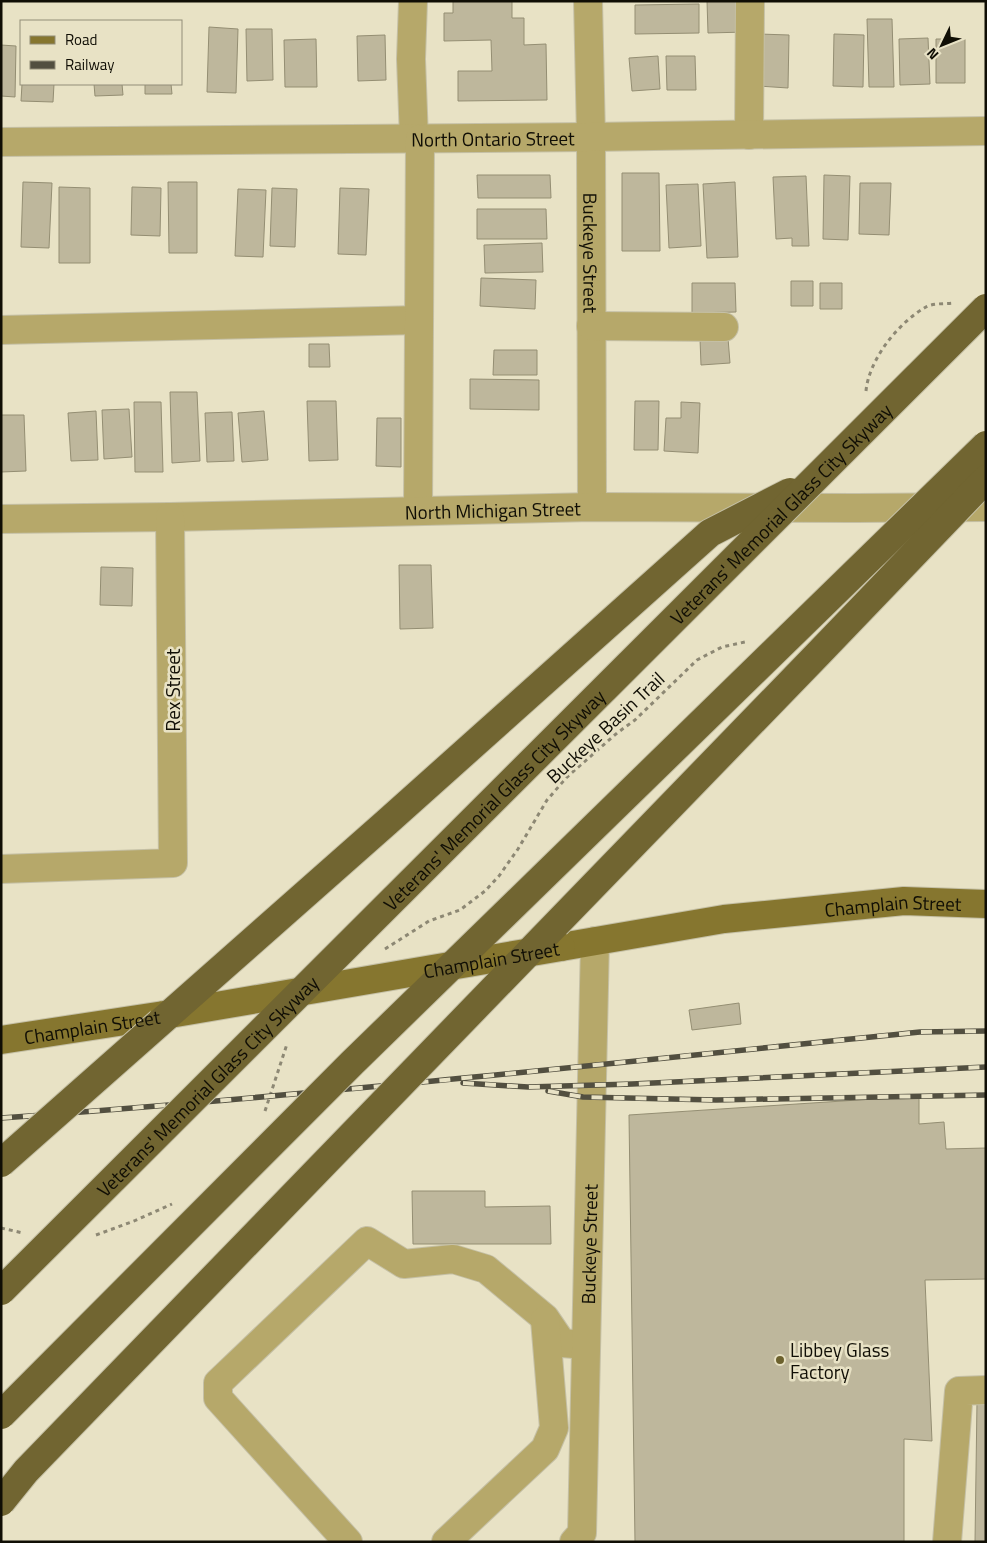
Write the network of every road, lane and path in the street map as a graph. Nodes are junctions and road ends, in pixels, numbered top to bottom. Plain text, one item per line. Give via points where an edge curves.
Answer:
1 (413, 1) edge
2 (588, 1) edge
3 (750, 1) edge
4 (986, 131) edge
5 (749, 134) junction
6 (591, 137) junction
7 (417, 139) junction
8 (1, 142) edge
9 (986, 308) edge
10 (419, 320) junction
11 (591, 326) junction
12 (724, 327) dead end
13 (1, 330) edge
14 (986, 445) edge
15 (986, 479) edge
16 (812, 481) junction
17 (592, 507) junction
18 (986, 507) edge
19 (418, 511) junction
20 (170, 517) junction
21 (1, 519) edge
22 (747, 641) dead end
23 (1, 869) edge
24 (986, 904) edge
25 (595, 941) junction
26 (382, 951) dead end
27 (290, 1036) dead end
28 (1, 1040) edge
29 (264, 1114) dead end
30 (1, 1163) edge
31 (178, 1200) dead end
32 (1, 1228) edge
33 (30, 1235) dead end
34 (92, 1236) dead end
35 (1, 1291) edge
36 (545, 1318) junction
37 (586, 1345) junction
38 (986, 1390) edge
39 (1, 1415) edge
40 (1, 1502) edge
41 (348, 1542) edge
42 (446, 1542) edge
43 (574, 1542) edge
44 (947, 1542) edge

1 - 7 street via 411,59
2 - 6 street, Buckeye Street
3 - 5 street
4 - 5 street, North Ontario Street
5 - 6 street, North Ontario Street
6 - 7 street, North Ontario Street
6 - 11 street, Buckeye Street
7 - 8 street, North Ontario Street
7 - 10 street
9 - 16 highway, Veterans' Memorial Glass City Skyway, bridge
10 - 13 street
10 - 19 street
11 - 12 street
11 - 17 street, Buckeye Street
14 - 39 highway, bridge via 352,1063
15 - 40 highway, bridge via 26,1471
16 - 30 highway, bridge via 710,532
16 - 35 highway, Veterans' Memorial Glass City Skyway, bridge
17 - 18 street, North Michigan Street
17 - 19 street, North Michigan Street
19 - 20 street, North Michigan Street
20 - 21 street, North Michigan Street
20 - 23 street, Rex Street via 173,863
22 - 26 path, Buckeye Basin Trail via 722,647 697,660 635,720 567,776 547,800 500,876 485,891 460,910 429,922
24 - 25 main road, Champlain Street via 904,901 724,919
25 - 28 main road, Champlain Street, bridge
25 - 37 street, Buckeye Street
27 - 29 path
31 - 34 path
32 - 33 path
36 - 37 street via 562,1343
36 - 41 street via 486,1269 453,1258 404,1264 367,1241 218,1382 218,1398
36 - 42 street via 554,1428 546,1449
37 - 43 street, Buckeye Street via 582,1533
38 - 44 street via 959,1392

